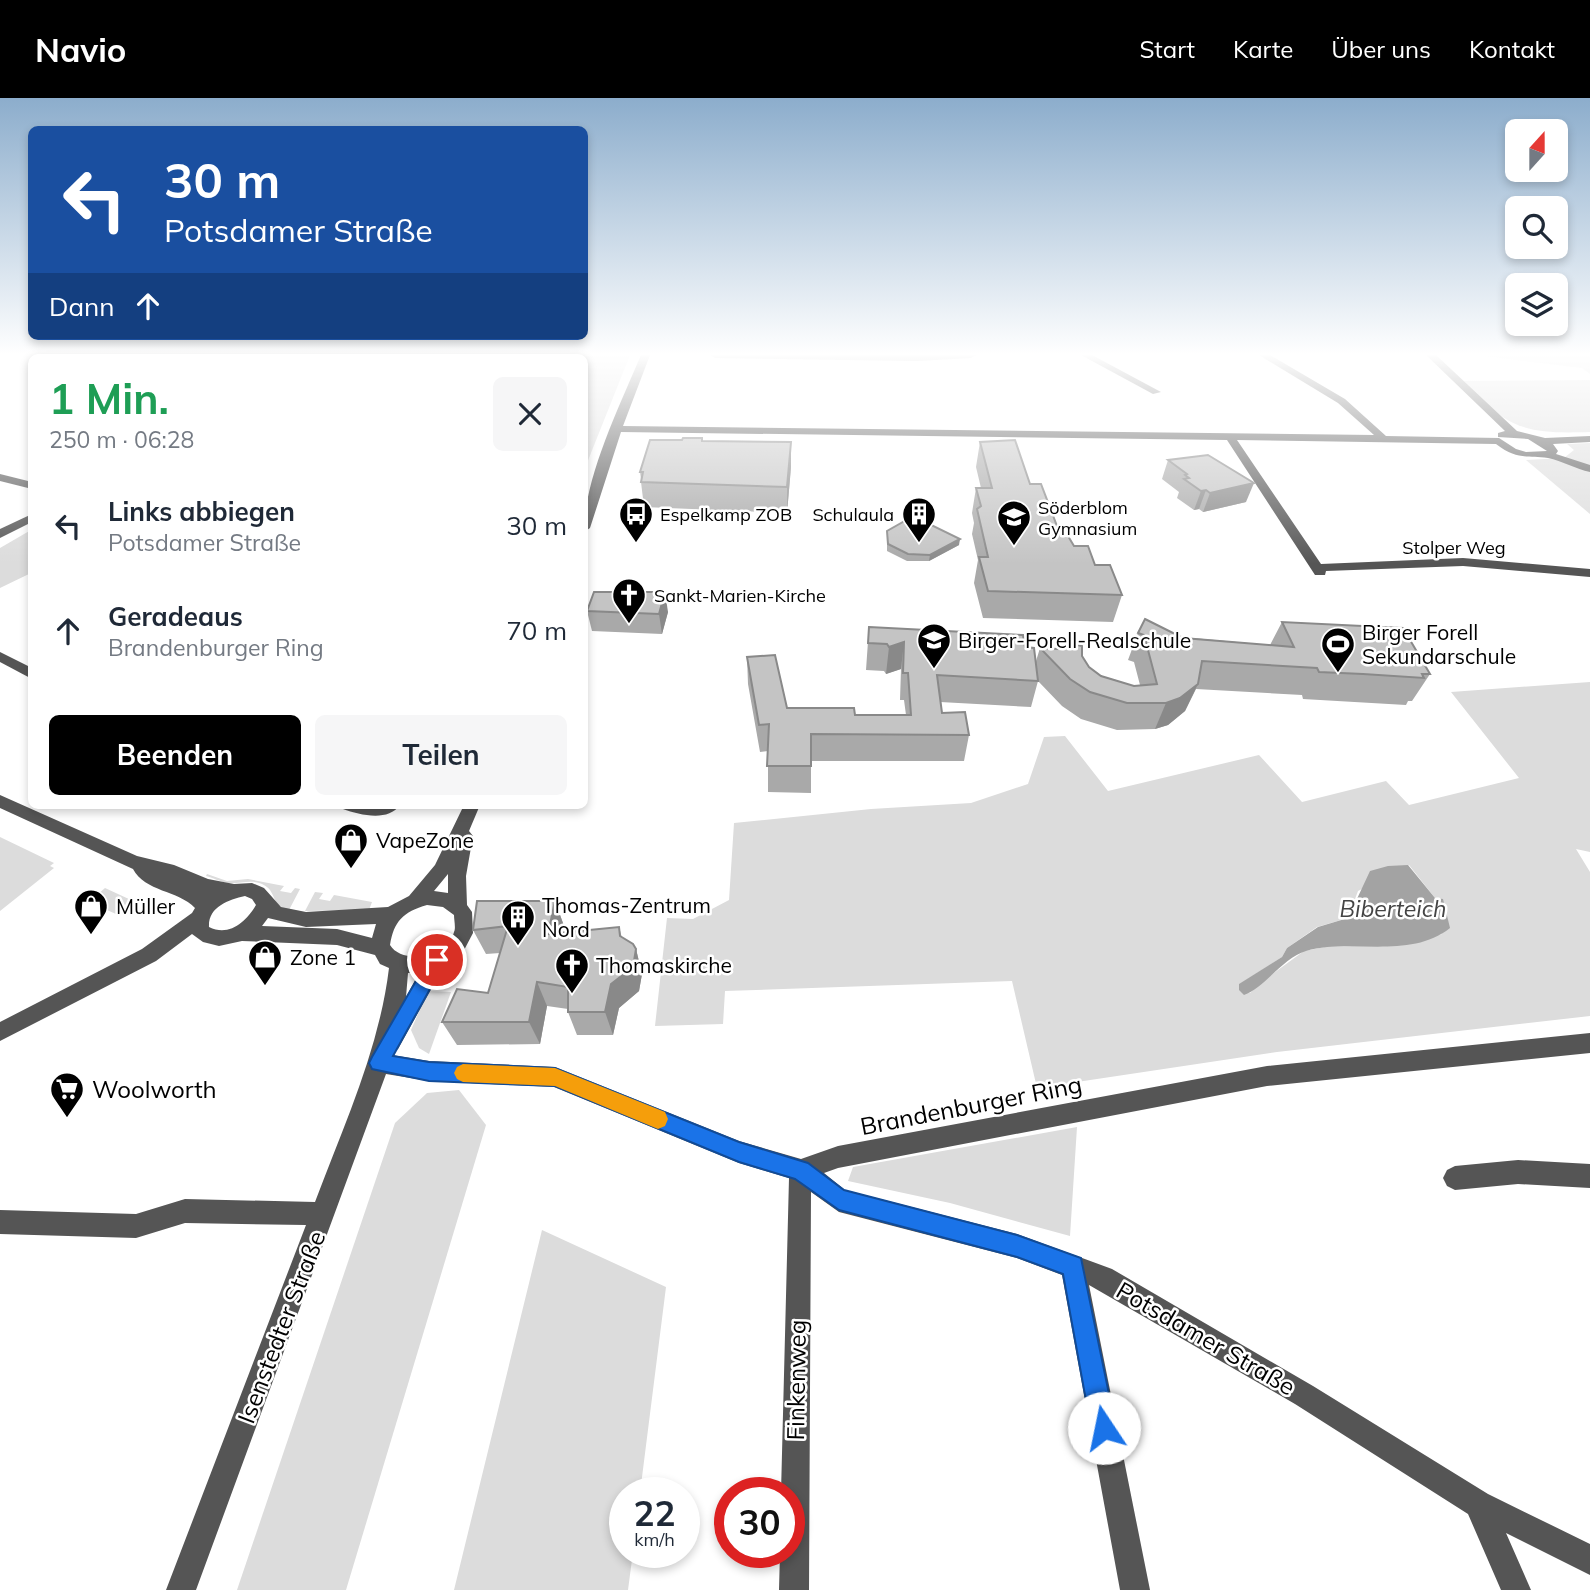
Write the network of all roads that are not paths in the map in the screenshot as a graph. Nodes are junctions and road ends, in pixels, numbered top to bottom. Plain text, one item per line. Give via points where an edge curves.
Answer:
1 (620, 425) edge
2 (1370, 425) edge
3 (1503, 425) edge
4 (618, 429) junction
5 (1513, 433) junction
6 (1230, 437) junction
7 (1382, 438) junction
8 (1590, 439) edge
9 (1499, 441) junction
10 (1545, 441) junction
11 (1549, 455) junction
12 (1590, 468) edge
13 (0, 477) edge
14 (28, 485) edge
15 (588, 515) edge
16 (28, 519) edge
17 (0, 534) edge
18 (1590, 573) edge
19 (0, 656) edge
20 (28, 672) edge
21 (0, 802) edge
22 (361, 809) edge
23 (383, 809) edge
24 (469, 814) edge
25 (133, 862) junction
26 (232, 891) junction
27 (416, 901) junction
28 (265, 905) junction
29 (458, 906) junction
30 (393, 914) junction
31 (204, 921) junction
32 (242, 933) junction
33 (381, 949) junction
34 (437, 960) junction
35 (399, 965) junction
36 (0, 1032) edge
37 (1590, 1043) edge
38 (379, 1063) junction
39 (801, 1170) junction
40 (1590, 1176) edge
41 (1455, 1178) dead end
42 (323, 1214) junction
43 (0, 1222) edge
44 (1073, 1266) junction
45 (1478, 1504) junction
46 (1590, 1560) edge
47 (180, 1590) edge
48 (794, 1590) edge
49 (1135, 1590) edge
50 (1516, 1590) edge

1 - 4 street
2 - 7 street
3 - 5 street
4 - 6 street
4 - 15 street
5 - 9 street via 1500,435
5 - 10 street
6 - 7 street
6 - 18 street, Stolper Weg via 1319,570 1463,562
7 - 9 street
8 - 10 street
9 - 11 street via 1525,455
10 - 11 street via 1553,451
11 - 12 street
13 - 14 street
16 - 17 street
19 - 20 street
21 - 25 street
22 - 23 street
24 - 27 street via 442,869
24 - 29 street via 457,876
25 - 26 street via 168,870 205,887
25 - 31 street via 156,880 202,901
26 - 28 street via 256,891
26 - 31 street via 219,896
27 - 29 street via 440,898
27 - 30 street
28 - 30 street via 270,912 295,917 345,919
28 - 32 street via 254,925
29 - 34 street via 465,919 463,934 452,950
30 - 33 street via 380,936
31 - 32 street via 229,938
31 - 36 street via 149,956
32 - 33 street via 337,937
33 - 35 street
34 - 35 street
34 - 38 street, Isenstedter Straße
35 - 38 street, Isenstedter Straße
37 - 39 street, Brandenburger Ring via 1267,1076 838,1157
38 - 39 street via 429,1072 555,1077 739,1152
38 - 42 street, Isenstedter Straße
39 - 44 street, Potsdamer Straße via 839,1200 1017,1246
39 - 48 street, Finkenweg
40 - 41 street via 1518,1172
42 - 43 street via 185,1211 136,1226
42 - 47 street, Isenstedter Straße
44 - 45 street, Potsdamer Straße via 1103,1278 1304,1395
44 - 49 street
45 - 46 street, Potsdamer Straße
45 - 50 street

